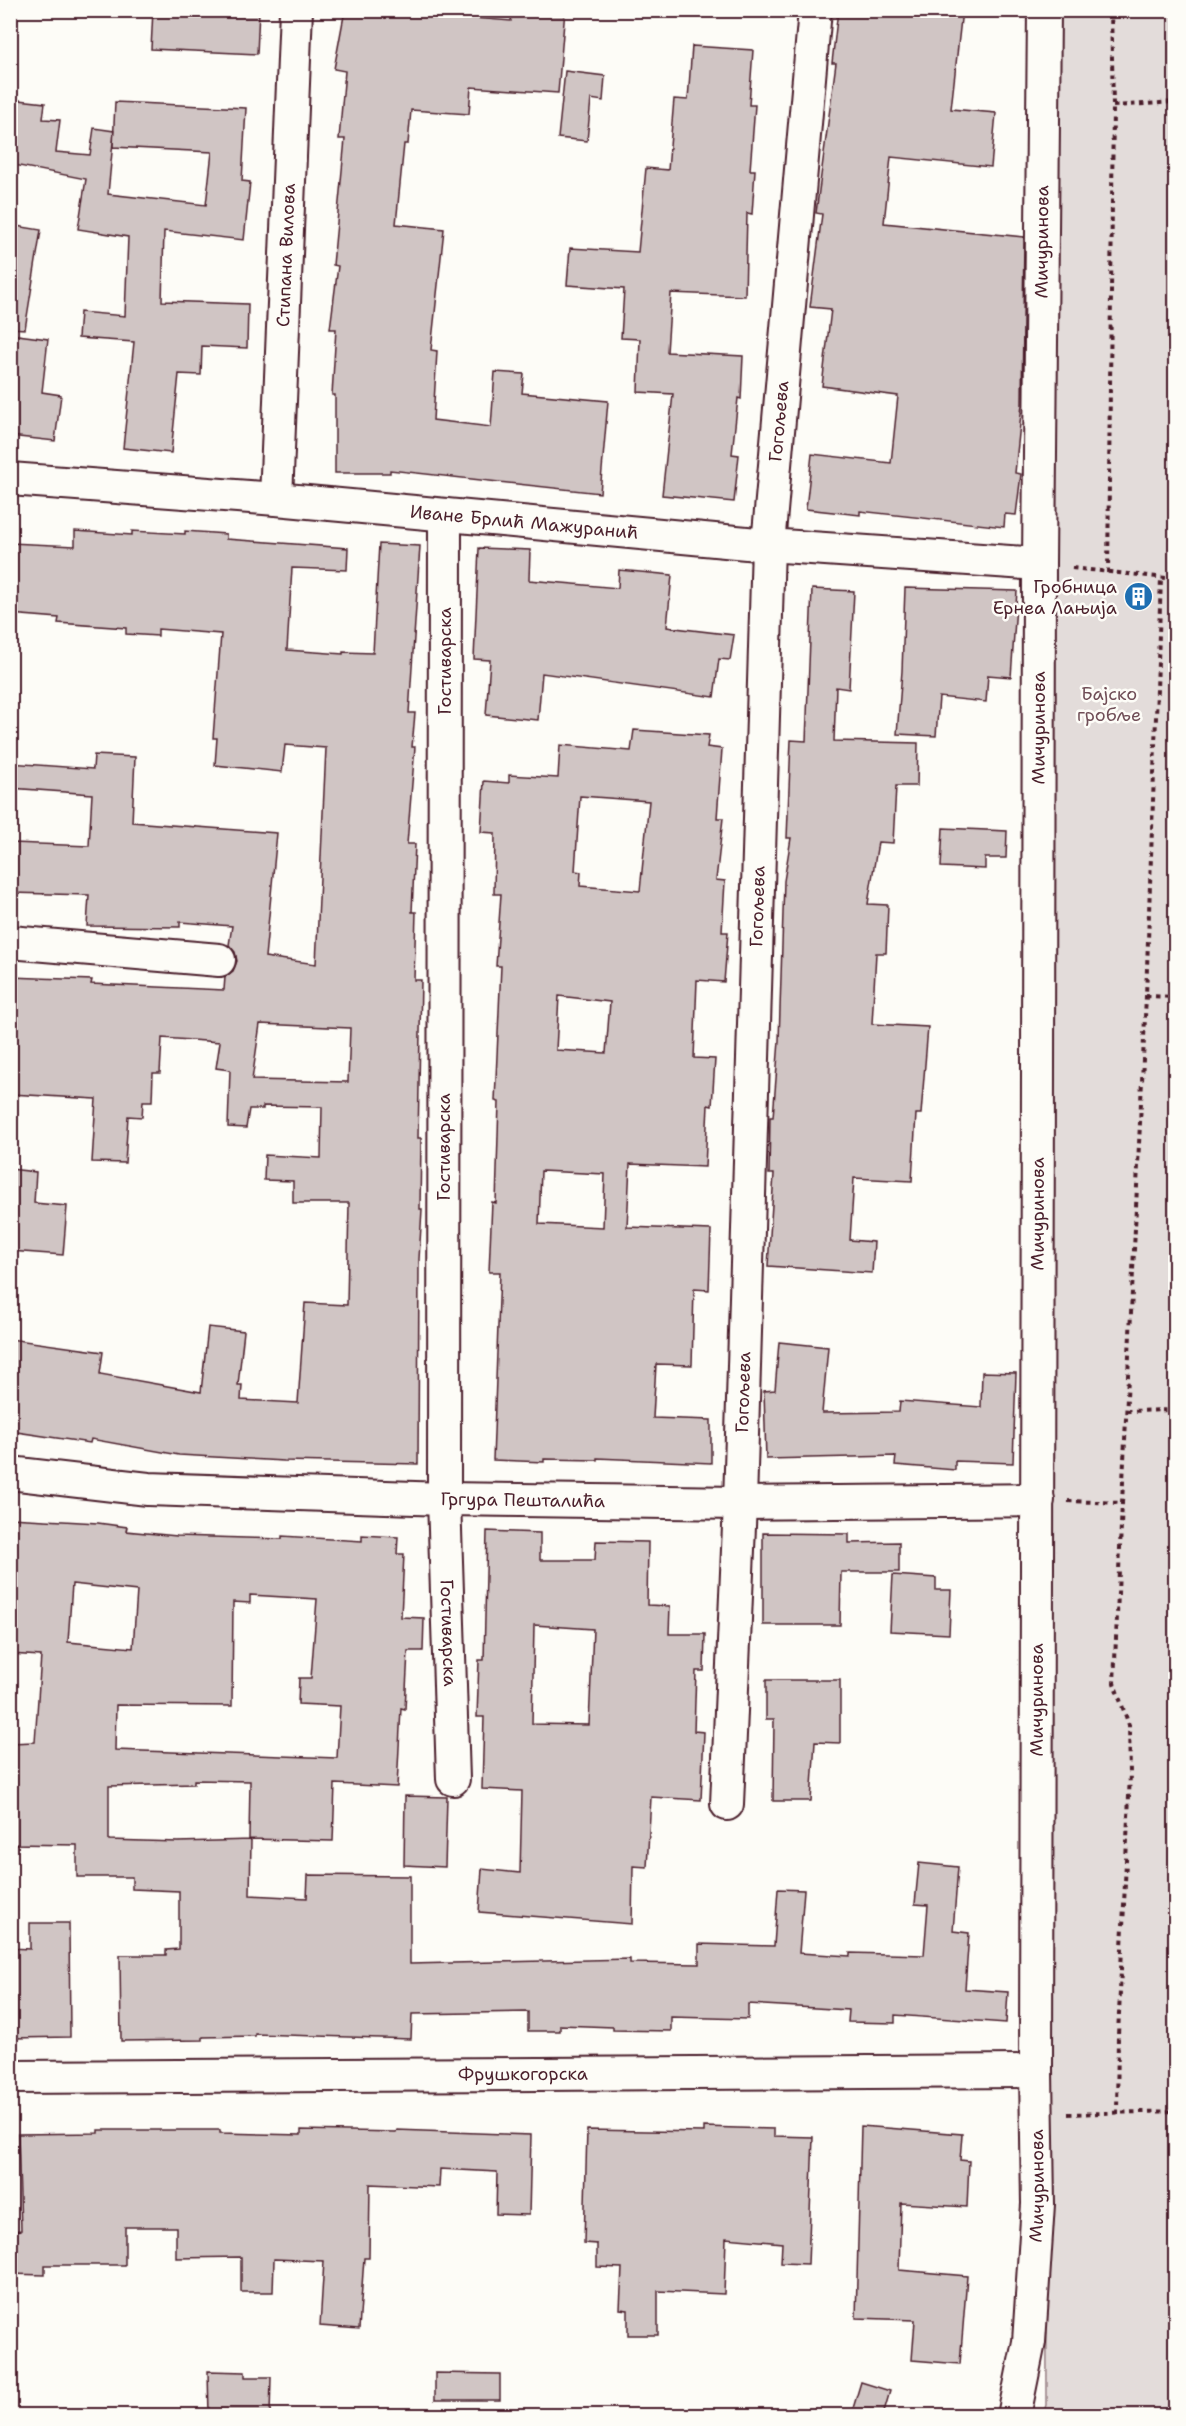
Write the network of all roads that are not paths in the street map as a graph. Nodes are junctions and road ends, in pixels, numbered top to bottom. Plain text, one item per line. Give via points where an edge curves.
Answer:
1 (296, 10) edge
2 (815, 10) edge
3 (1044, 10) edge
4 (10, 479) edge
5 (276, 499) junction
6 (445, 515) junction
7 (768, 545) junction
8 (1039, 564) junction
9 (10, 942) edge
10 (219, 960) dead end
11 (10, 1473) edge
12 (444, 1499) junction
13 (1038, 1500) junction
14 (740, 1503) junction
15 (453, 1779) dead end
16 (727, 1804) dead end
17 (1036, 2071) junction
18 (10, 2077) edge
19 (1014, 2415) edge

1 - 5 street, Стипана Вилова
2 - 7 street, Гогољева
3 - 8 street, Мичуринова
4 - 5 street, Иване Брлић Мажуранић
5 - 6 street, Иване Брлић Мажуранић
6 - 7 street, Иване Брлић Мажуранић
6 - 12 street, Гостиварска
7 - 8 street, Иване Брлић Мажуранић
7 - 14 street, Гогољева
8 - 13 street, Мичуринова
9 - 10 street
11 - 12 street, Гргура Пешталића via 148,1489
12 - 14 street, Гргура Пешталића
12 - 15 street, Гостиварска
13 - 14 street, Гргура Пешталића
13 - 17 street, Мичуринова
14 - 16 street, Гогољева
17 - 18 street, Фрушкогорска
17 - 19 street, Мичуринова via 1038,2204 1029,2342

